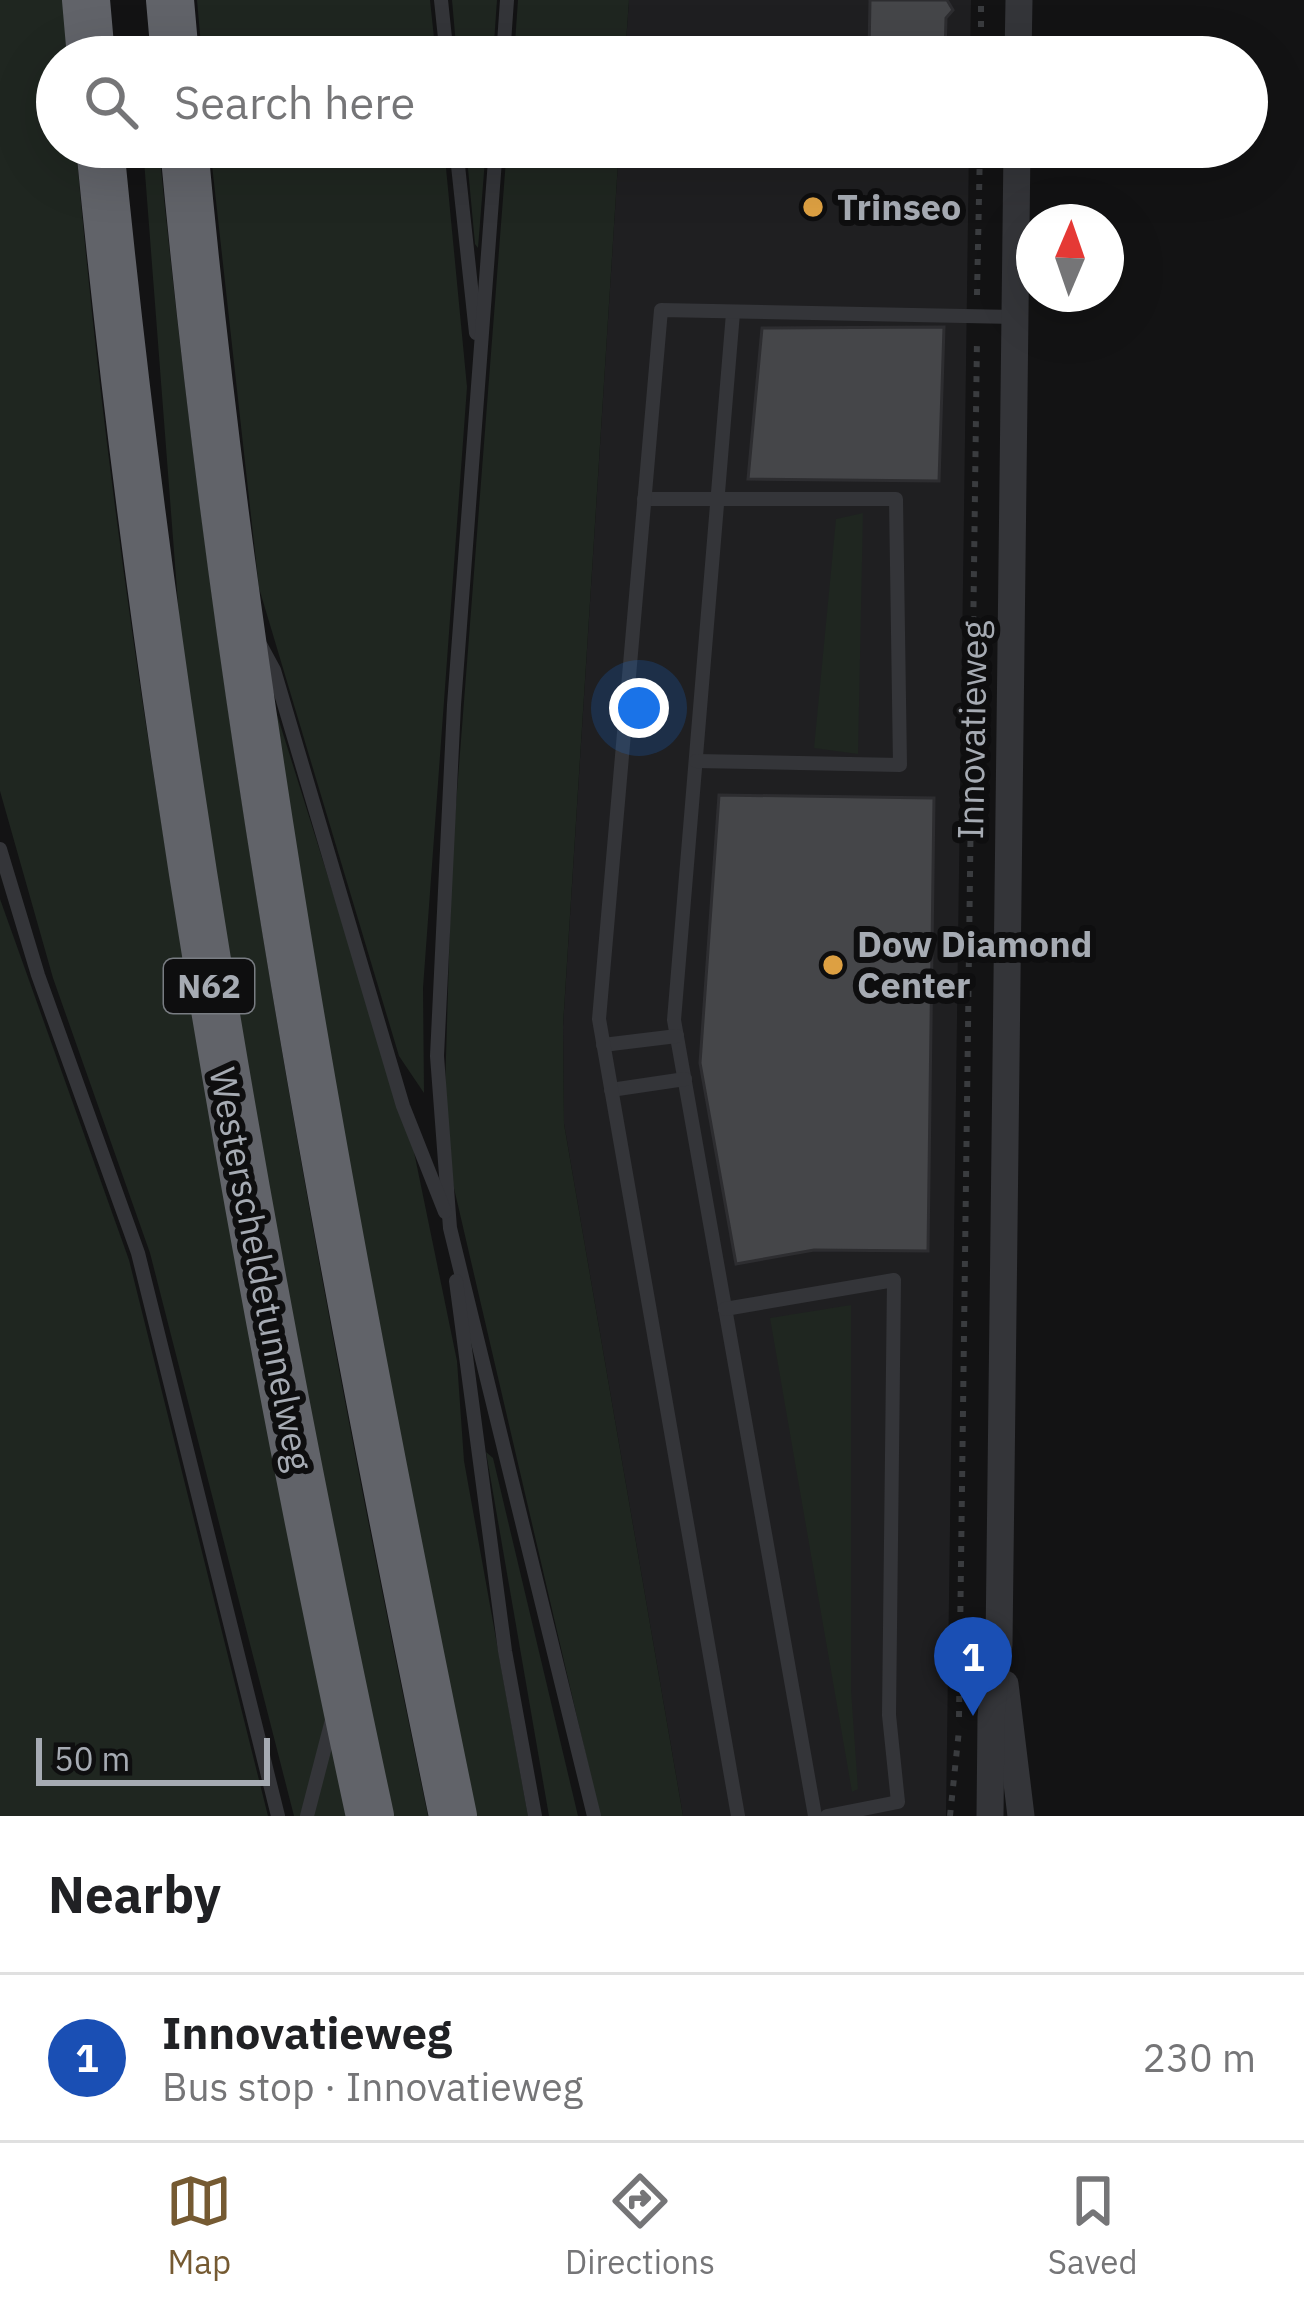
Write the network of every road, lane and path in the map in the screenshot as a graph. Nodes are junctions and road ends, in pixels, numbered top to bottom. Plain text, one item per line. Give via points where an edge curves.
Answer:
1 (86, 0) edge
2 (170, 0) edge
3 (441, 0) edge
4 (507, 0) edge
5 (982, 0) edge
6 (1019, 0) edge
7 (90, 36) edge
8 (173, 36) edge
9 (445, 36) edge
10 (504, 36) edge
11 (981, 36) edge
12 (1018, 36) edge
13 (102, 168) edge
14 (186, 168) edge
15 (458, 168) edge
16 (494, 168) edge
17 (980, 168) edge
18 (1017, 168) edge
19 (733, 313) junction
20 (977, 315) junction
21 (1015, 317) junction
22 (480, 370) junction
23 (644, 499) junction
24 (717, 499) junction
25 (236, 600) junction
26 (696, 761) junction
27 (0, 849) edge
28 (677, 1036) junction
29 (603, 1045) junction
30 (685, 1079) junction
31 (611, 1090) junction
32 (450, 1228) junction
33 (725, 1309) junction
34 (999, 1644) junction
35 (341, 1682) junction
36 (278, 1816) edge
37 (307, 1816) edge
38 (370, 1816) edge
39 (453, 1816) edge
40 (535, 1816) edge
41 (594, 1816) edge
42 (738, 1816) edge
43 (814, 1816) edge
44 (827, 1816) edge
45 (950, 1816) edge
46 (991, 1816) edge
47 (1021, 1816) edge

1 - 7 highway
2 - 8 highway
3 - 9 lane
4 - 10 lane
5 - 11 path
6 - 12 street
13 - 35 highway, Westerscheldetunnelweg / N62 via 136,479 212,1004
14 - 25 highway, N62
15 - 22 lane
16 - 22 lane
17 - 20 path, Innovatieweg
18 - 21 street, Innovatieweg
19 - 20 lane
19 - 23 lane via 661,310
19 - 24 lane
20 - 21 lane
20 - 45 path, Innovatieweg via 959,1733
21 - 34 street, Innovatieweg
22 - 32 lane via 440,960 437,1055
23 - 24 lane
23 - 29 lane
24 - 26 lane
24 - 26 lane via 896,499 899,765
25 - 32 lane via 274,670 404,1106
25 - 39 highway, N62 via 324,1171
26 - 28 lane
27 - 36 lane via 138,1253
28 - 29 lane
28 - 30 lane
29 - 31 lane
30 - 31 lane
30 - 33 lane
31 - 42 lane
32 - 40 lane
32 - 41 lane
33 - 43 lane
33 - 44 lane via 894,1280 889,1714 898,1802
34 - 46 street, Innovatieweg
34 - 47 street, Innovatieweg
35 - 37 lane
35 - 38 highway, Westerscheldetunnelweg / N62

